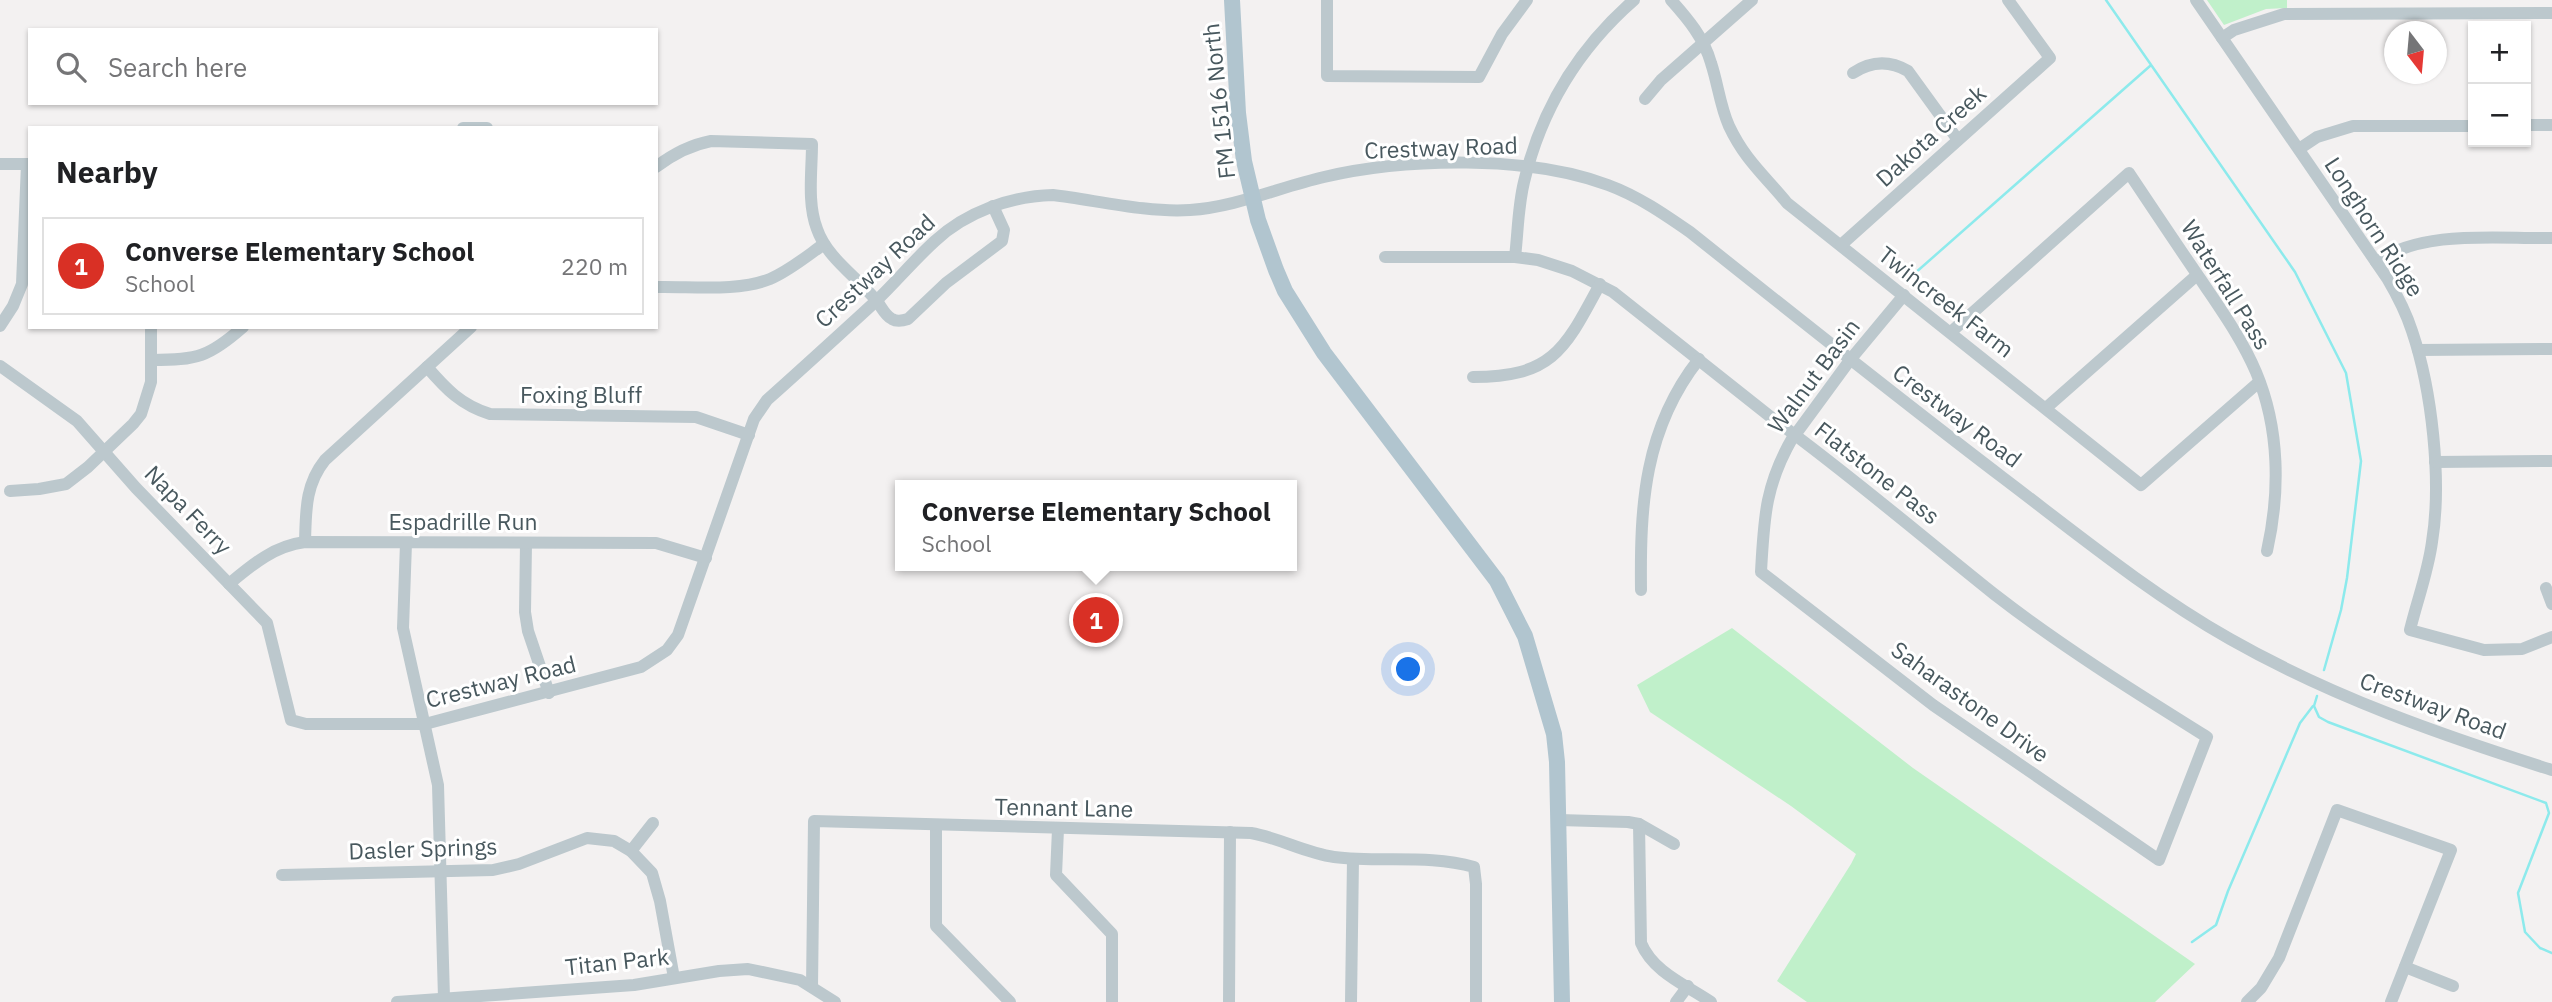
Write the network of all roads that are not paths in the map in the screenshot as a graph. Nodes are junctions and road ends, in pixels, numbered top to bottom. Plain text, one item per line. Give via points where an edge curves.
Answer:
1 (1232, 0) edge
2 (1327, 0) edge
3 (1527, 0) edge
4 (1634, 0) edge
5 (1671, 0) edge
6 (1752, 0) edge
7 (2008, 0) edge
8 (2196, 0) edge
9 (2552, 13) edge
10 (2222, 38) junction
11 (1703, 43) junction
12 (1853, 73) dead end
13 (1645, 99) dead end
14 (2531, 125) edge
15 (2552, 125) edge
16 (2468, 126) edge
17 (1958, 140) junction
18 (2299, 149) junction
19 (0, 164) edge
20 (28, 164) edge
21 (658, 166) edge
22 (1529, 166) junction
23 (1252, 197) junction
24 (993, 206) junction
25 (2552, 239) edge
26 (824, 244) junction
27 (1841, 245) junction
28 (1385, 257) dead end
29 (1515, 257) junction
30 (2376, 262) junction
31 (2197, 275) junction
32 (1601, 284) junction
33 (658, 287) edge
34 (1904, 295) junction
35 (877, 300) junction
36 (0, 326) edge
37 (151, 329) edge
38 (241, 329) edge
39 (469, 329) edge
40 (1951, 332) junction
41 (2552, 349) edge
42 (2418, 350) junction
43 (1699, 359) junction
44 (152, 360) junction
45 (1850, 360) junction
46 (0, 366) edge
47 (427, 367) junction
48 (1473, 377) dead end
49 (2259, 382) junction
50 (2046, 408) junction
51 (749, 435) junction
52 (1795, 435) junction
53 (104, 452) junction
54 (2435, 461) junction
55 (2552, 461) edge
56 (10, 491) dead end
57 (305, 542) junction
58 (406, 543) junction
59 (526, 543) junction
60 (2267, 551) dead end
61 (706, 558) junction
62 (1760, 572) joint
63 (229, 584) junction
64 (2546, 588) dead end
65 (1641, 590) dead end
66 (2552, 604) edge
67 (2552, 637) edge
68 (549, 693) junction
69 (291, 720) joint
70 (425, 724) junction
71 (2552, 770) edge
72 (1559, 820) junction
73 (653, 823) dead end
74 (1639, 824) junction
75 (936, 825) junction
76 (1058, 829) junction
77 (1230, 832) junction
78 (1674, 844) dead end
79 (631, 851) junction
80 (1353, 859) junction
81 (2159, 859) joint
82 (442, 873) junction
83 (282, 875) dead end
84 (2405, 967) junction
85 (674, 978) junction
86 (1688, 986) junction
87 (2453, 986) dead end
88 (815, 993) edge
89 (444, 998) junction
90 (397, 1002) edge
91 (835, 1002) edge
92 (1010, 1002) edge
93 (1112, 1002) edge
94 (1229, 1002) edge
95 (1351, 1002) edge
96 (1476, 1002) edge
97 (1562, 1002) edge
98 (1676, 1002) edge
99 (1711, 1002) edge
100 (2247, 1002) edge
101 (2390, 1002) edge

1 - 23 main road, FM 1516 North via 1240,136
2 - 3 street via 1327,76 1479,77
4 - 22 street via 1575,64 1542,125
5 - 11 street, Twincreek Farm
6 - 11 street
7 - 17 street, Dakota Creek via 2050,58
8 - 10 street, Longhorn Ridge
9 - 10 street via 2284,14
10 - 18 street, Longhorn Ridge
11 - 13 street
11 - 27 street, Twincreek Farm via 1723,110 1747,159 1787,203
12 - 17 street via 1881,63 1908,71
14 - 15 street
16 - 18 street via 2353,126 2317,137
17 - 27 street, Dakota Creek
18 - 30 street, Longhorn Ridge
19 - 20 street
20 - 36 street via 22,284
21 - 26 street via 676,153 711,141 812,144 812,209
22 - 23 street, Crestway Road via 1386,167 1325,177
22 - 29 street
22 - 45 street, Crestway Road via 1608,185 1658,210
23 - 24 street, Crestway Road via 1190,210 1053,195
23 - 72 main road, FM 1516 North via 1276,270 1303,321 1497,581 1513,611 1554,734
24 - 35 street, Crestway Road via 946,231
24 - 35 street via 1004,230 1002,241 908,319 893,320
25 - 30 street via 2437,239
26 - 33 street via 760,282
26 - 35 street
27 - 34 street, Twincreek Farm
28 - 29 street, Flatstone Pass
29 - 32 street, Flatstone Pass via 1549,263
30 - 42 street, Longhorn Ridge via 2401,303
31 - 40 street, Waterfall Pass via 2129,173
31 - 49 street, Waterfall Pass via 2229,322
31 - 50 street
32 - 43 street, Flatstone Pass
32 - 48 street via 1572,336 1553,356 1520,373
34 - 40 street, Twincreek Farm
34 - 45 street, Walnut Basin
35 - 51 street, Crestway Road via 767,400
37 - 44 street
38 - 44 street via 204,355
39 - 47 street
40 - 50 street, Twincreek Farm
41 - 42 street
42 - 54 street, Longhorn Ridge
43 - 52 street, Flatstone Pass
43 - 65 street via 1668,413 1650,463 1640,526
44 - 53 street via 141,414
45 - 52 street, Walnut Basin
45 - 71 street, Crestway Road via 2106,555 2230,639 2354,701
46 - 53 street, Napa Ferry via 77,421
47 - 51 street, Foxing Bluff via 454,397 490,414 696,417
47 - 57 street via 319,467 306,500
49 - 50 street, Twincreek Farm via 2141,485
49 - 60 street, Waterfall Pass via 2276,453 2276,494
51 - 61 street, Crestway Road
52 - 62 street, Walnut Basin via 1768,491
52 - 81 street, Flatstone Pass via 1995,595 2207,737
53 - 56 street via 66,484
53 - 63 street, Napa Ferry
54 - 55 street
54 - 67 street, Longhorn Ridge via 2432,544 2410,630 2484,650 2522,649
57 - 58 street, Espadrille Run
57 - 63 street, Espadrille Run via 279,548
58 - 59 street, Espadrille Run
58 - 70 street via 403,628
59 - 61 street, Espadrille Run via 656,543
59 - 68 street via 525,612
61 - 68 street, Crestway Road via 678,635 667,650 641,667
62 - 81 street, Saharastone Drive via 1923,697
63 - 69 street, Napa Ferry via 267,623
64 - 66 street
68 - 70 street, Crestway Road
69 - 70 street, Crestway Road via 306,724
70 - 82 street via 438,785
72 - 74 street
72 - 97 main road, FM 1516 North
73 - 79 street
74 - 78 street
74 - 86 street via 1641,943 1659,969
75 - 76 street, Tennant Lane
75 - 88 street, Tennant Lane via 814,821
75 - 92 street via 936,926
76 - 77 street, Tennant Lane
76 - 93 street via 1056,875 1112,934
77 - 80 street, Tennant Lane via 1273,837 1317,853
77 - 94 street
79 - 82 street, Dasler Springs via 614,841 587,838 504,869
79 - 85 street, Dasler Springs via 652,873
80 - 95 street
80 - 96 street, Tennant Lane via 1454,861 1474,867
82 - 83 street, Dasler Springs
82 - 89 street
84 - 87 street
84 - 100 street via 2451,850 2337,810 2278,958
84 - 101 street
85 - 88 street, Titan Park via 748,969 800,980
85 - 89 street, Titan Park via 634,985
86 - 98 street
86 - 99 street
88 - 91 street, Titan Park
89 - 90 street, Titan Park

